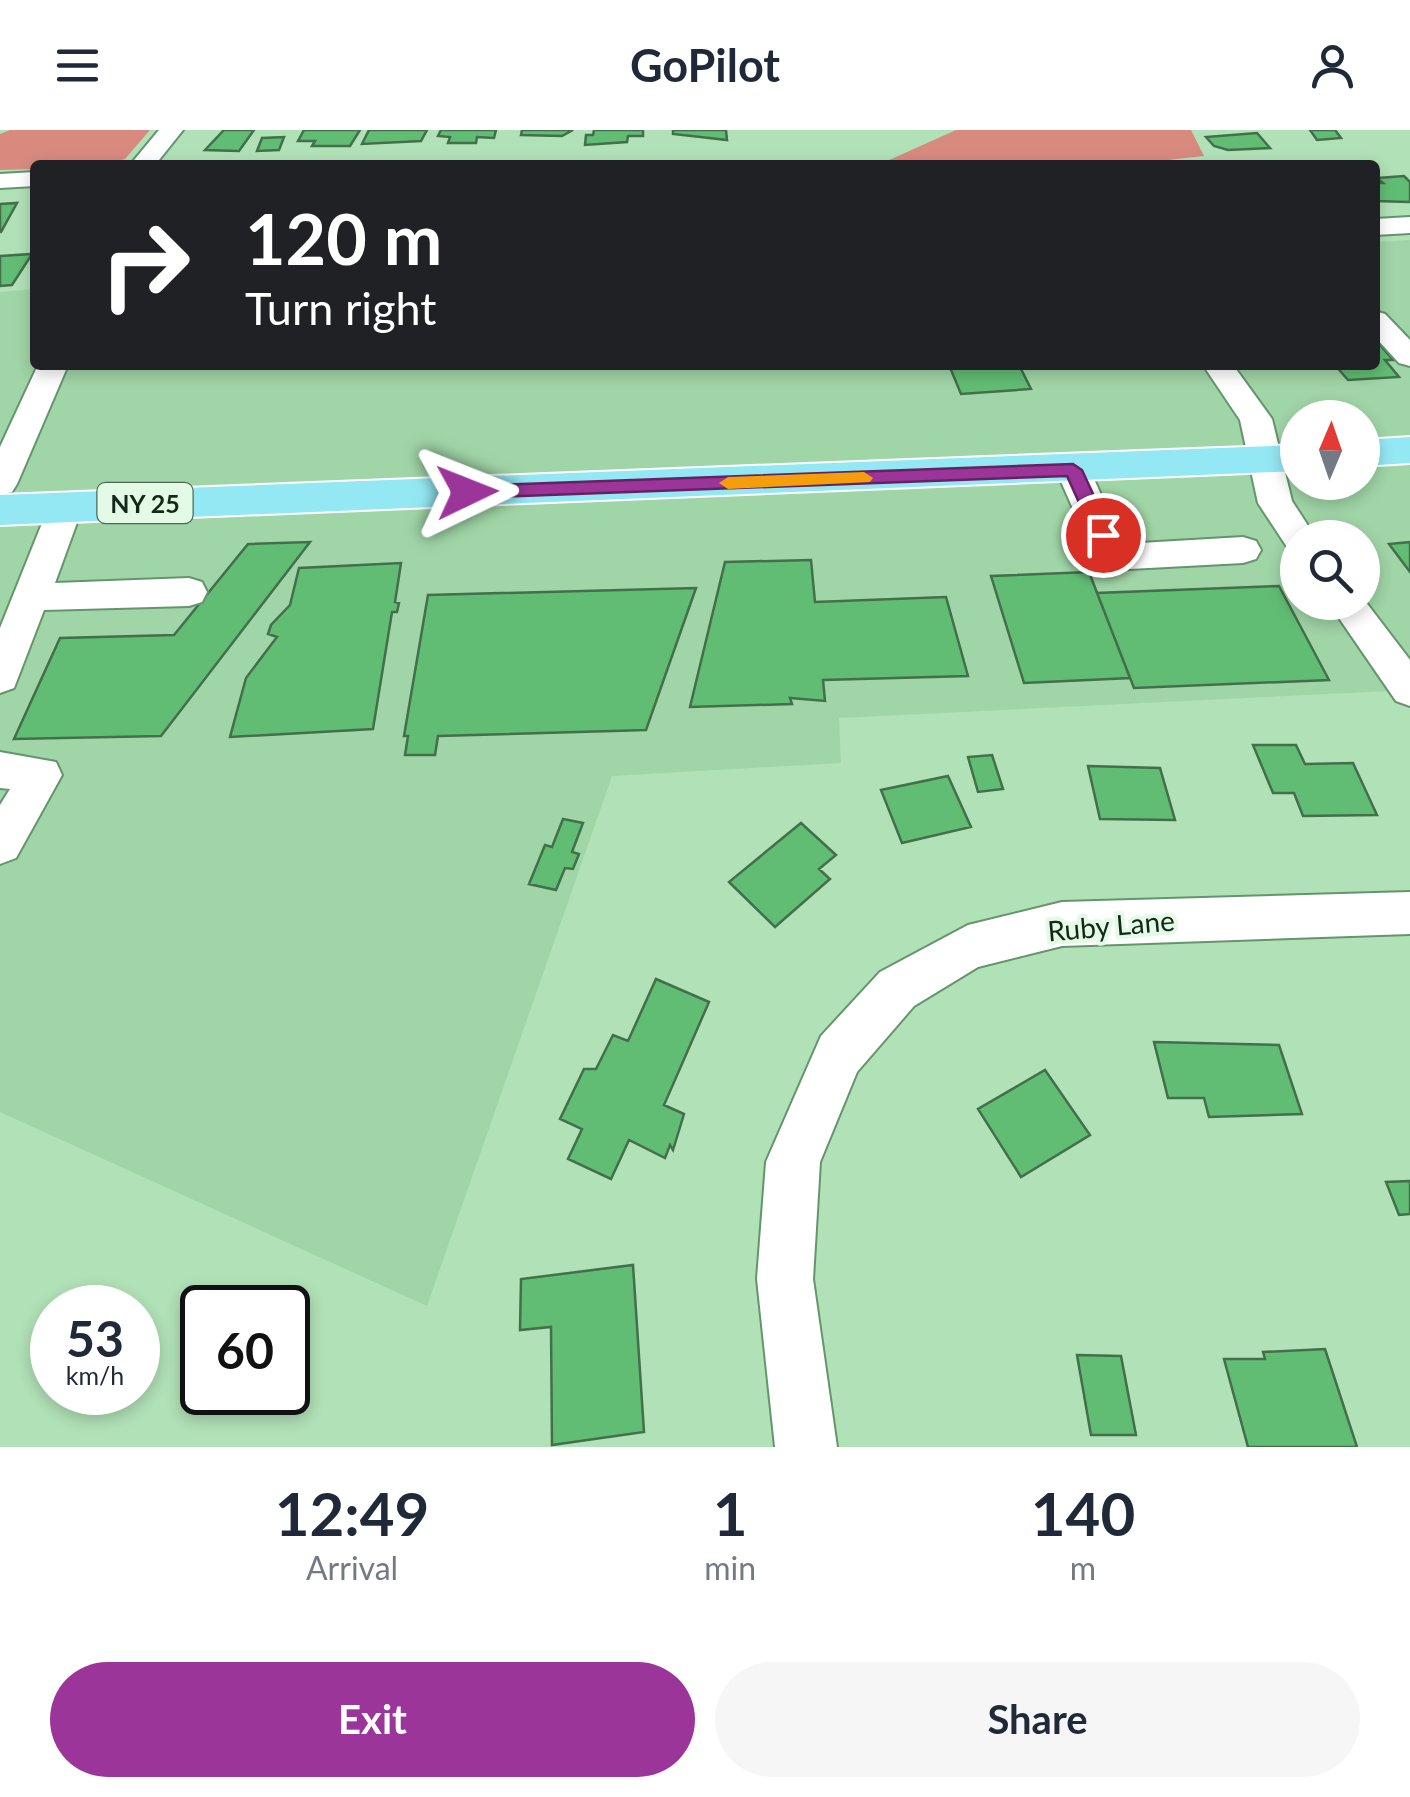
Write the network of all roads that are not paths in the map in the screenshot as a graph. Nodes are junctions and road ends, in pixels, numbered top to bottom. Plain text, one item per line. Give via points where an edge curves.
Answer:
1 (172, 130) edge
2 (146, 160) edge
3 (30, 179) edge
4 (0, 181) edge
5 (1410, 225) edge
6 (1380, 227) edge
7 (1380, 325) edge
8 (1410, 357) edge
9 (52, 370) edge
10 (1221, 370) edge
11 (1410, 450) edge
12 (1380, 452) edge
13 (1280, 458) edge
14 (1280, 460) edge
15 (1280, 466) edge
16 (1073, 470) junction
17 (0, 484) edge
18 (66, 506) junction
19 (0, 510) edge
20 (1287, 520) edge
21 (1242, 550) dead end
22 (190, 592) dead end
23 (30, 597) junction
24 (1359, 620) edge
25 (0, 676) edge
26 (1410, 690) edge
27 (0, 770) edge
28 (0, 844) edge
29 (1410, 913) edge
30 (806, 1447) edge

1 - 2 street
3 - 4 street
5 - 6 street
7 - 8 street
9 - 17 street
10 - 13 street
11 - 12 main road
14 - 16 main road, NY 25
15 - 20 street via 1274,503
16 - 18 main road, NY 25
16 - 21 street via 1111,557
18 - 19 main road, NY 25
18 - 23 street
22 - 23 street
23 - 25 street
24 - 26 street
27 - 28 street via 41,775
29 - 30 street, Ruby Lane via 1062,924 968,948 897,989 838,1054 793,1162 786,1279

